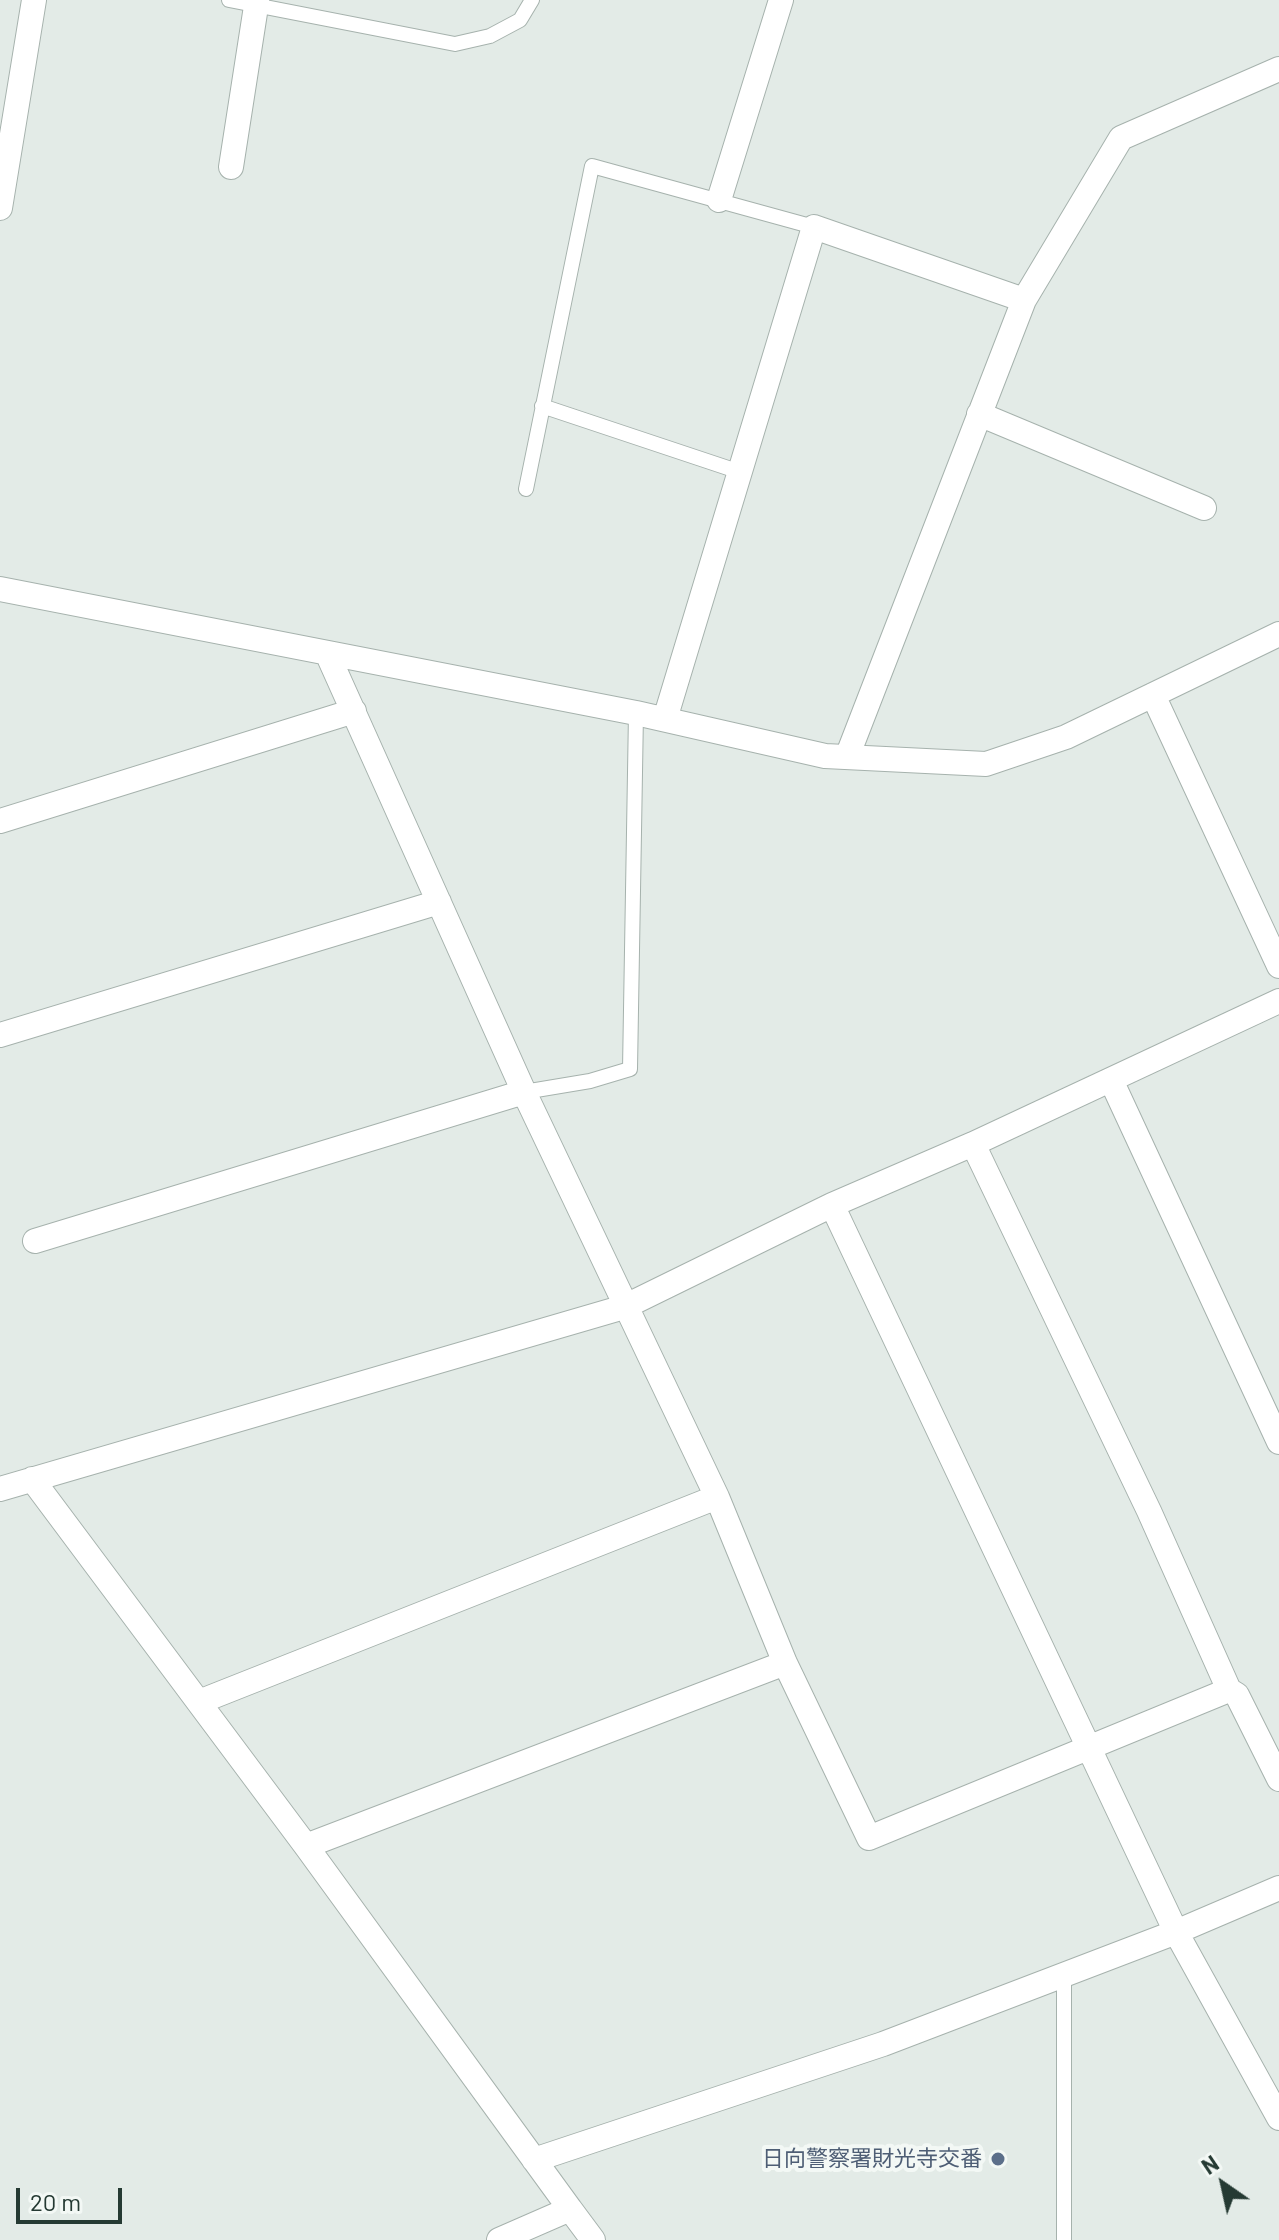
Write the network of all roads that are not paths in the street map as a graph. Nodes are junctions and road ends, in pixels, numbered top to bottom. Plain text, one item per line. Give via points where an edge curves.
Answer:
1 (34, 0) edge
2 (229, 0) edge
3 (532, 0) edge
4 (781, 0) edge
5 (257, 2) edge
6 (1279, 69) edge
7 (231, 167) dead end
8 (719, 200) junction
9 (0, 208) edge
10 (814, 227) junction
11 (1024, 300) junction
12 (542, 406) junction
13 (979, 414) junction
14 (740, 472) junction
15 (526, 489) dead end
16 (1204, 508) dead end
17 (0, 589) edge
18 (1279, 634) edge
19 (327, 653) junction
20 (1153, 695) junction
21 (354, 711) junction
22 (636, 713) junction
23 (665, 719) junction
24 (847, 757) junction
25 (0, 821) edge
26 (439, 902) junction
27 (1279, 966) edge
28 (1279, 1001) edge
29 (0, 1035) edge
30 (1111, 1080) junction
31 (524, 1092) junction
32 (973, 1144) junction
33 (832, 1205) junction
34 (35, 1241) dead end
35 (624, 1307) junction
36 (1279, 1442) edge
37 (32, 1479) junction
38 (0, 1489) edge
39 (717, 1497) junction
40 (785, 1663) junction
41 (1229, 1690) junction
42 (199, 1702) junction
43 (1089, 1750) junction
44 (1279, 1779) edge
45 (306, 1846) junction
46 (1279, 1888) edge
47 (1176, 1932) junction
48 (1064, 1976) junction
49 (1279, 2118) edge
50 (534, 2160) junction
51 (570, 2209) junction
52 (499, 2240) edge
53 (593, 2240) edge
54 (1064, 2240) edge

1 - 9 street
2 - 5 lane
3 - 5 lane via 520,20 490,36 455,44
4 - 8 street
5 - 7 street
6 - 11 street via 1121,138
8 - 10 lane
8 - 12 lane via 592,166
10 - 11 street
10 - 14 street
11 - 13 street
12 - 14 lane
12 - 15 lane
13 - 16 street
13 - 24 street
14 - 23 street
17 - 19 street
18 - 20 street
19 - 21 street
19 - 22 street
20 - 24 street via 1066,737 986,764
20 - 27 street
21 - 25 street
21 - 26 street
22 - 23 street
22 - 31 lane via 630,1069
23 - 24 street
26 - 29 street
26 - 31 street
28 - 30 street
30 - 32 street
30 - 36 street
31 - 34 street
31 - 35 street
32 - 33 street
32 - 41 street
33 - 35 street
33 - 43 street
35 - 37 street
35 - 39 street
37 - 38 street
37 - 42 street
39 - 40 street
39 - 42 street
40 - 43 street via 869,1838
40 - 45 street
41 - 43 street
41 - 44 street via 1237,1695
42 - 45 street
43 - 47 street
45 - 50 street
46 - 47 street
47 - 48 street
47 - 49 street
48 - 50 street via 855,2054
48 - 54 lane
50 - 51 street
51 - 52 street
51 - 53 street

